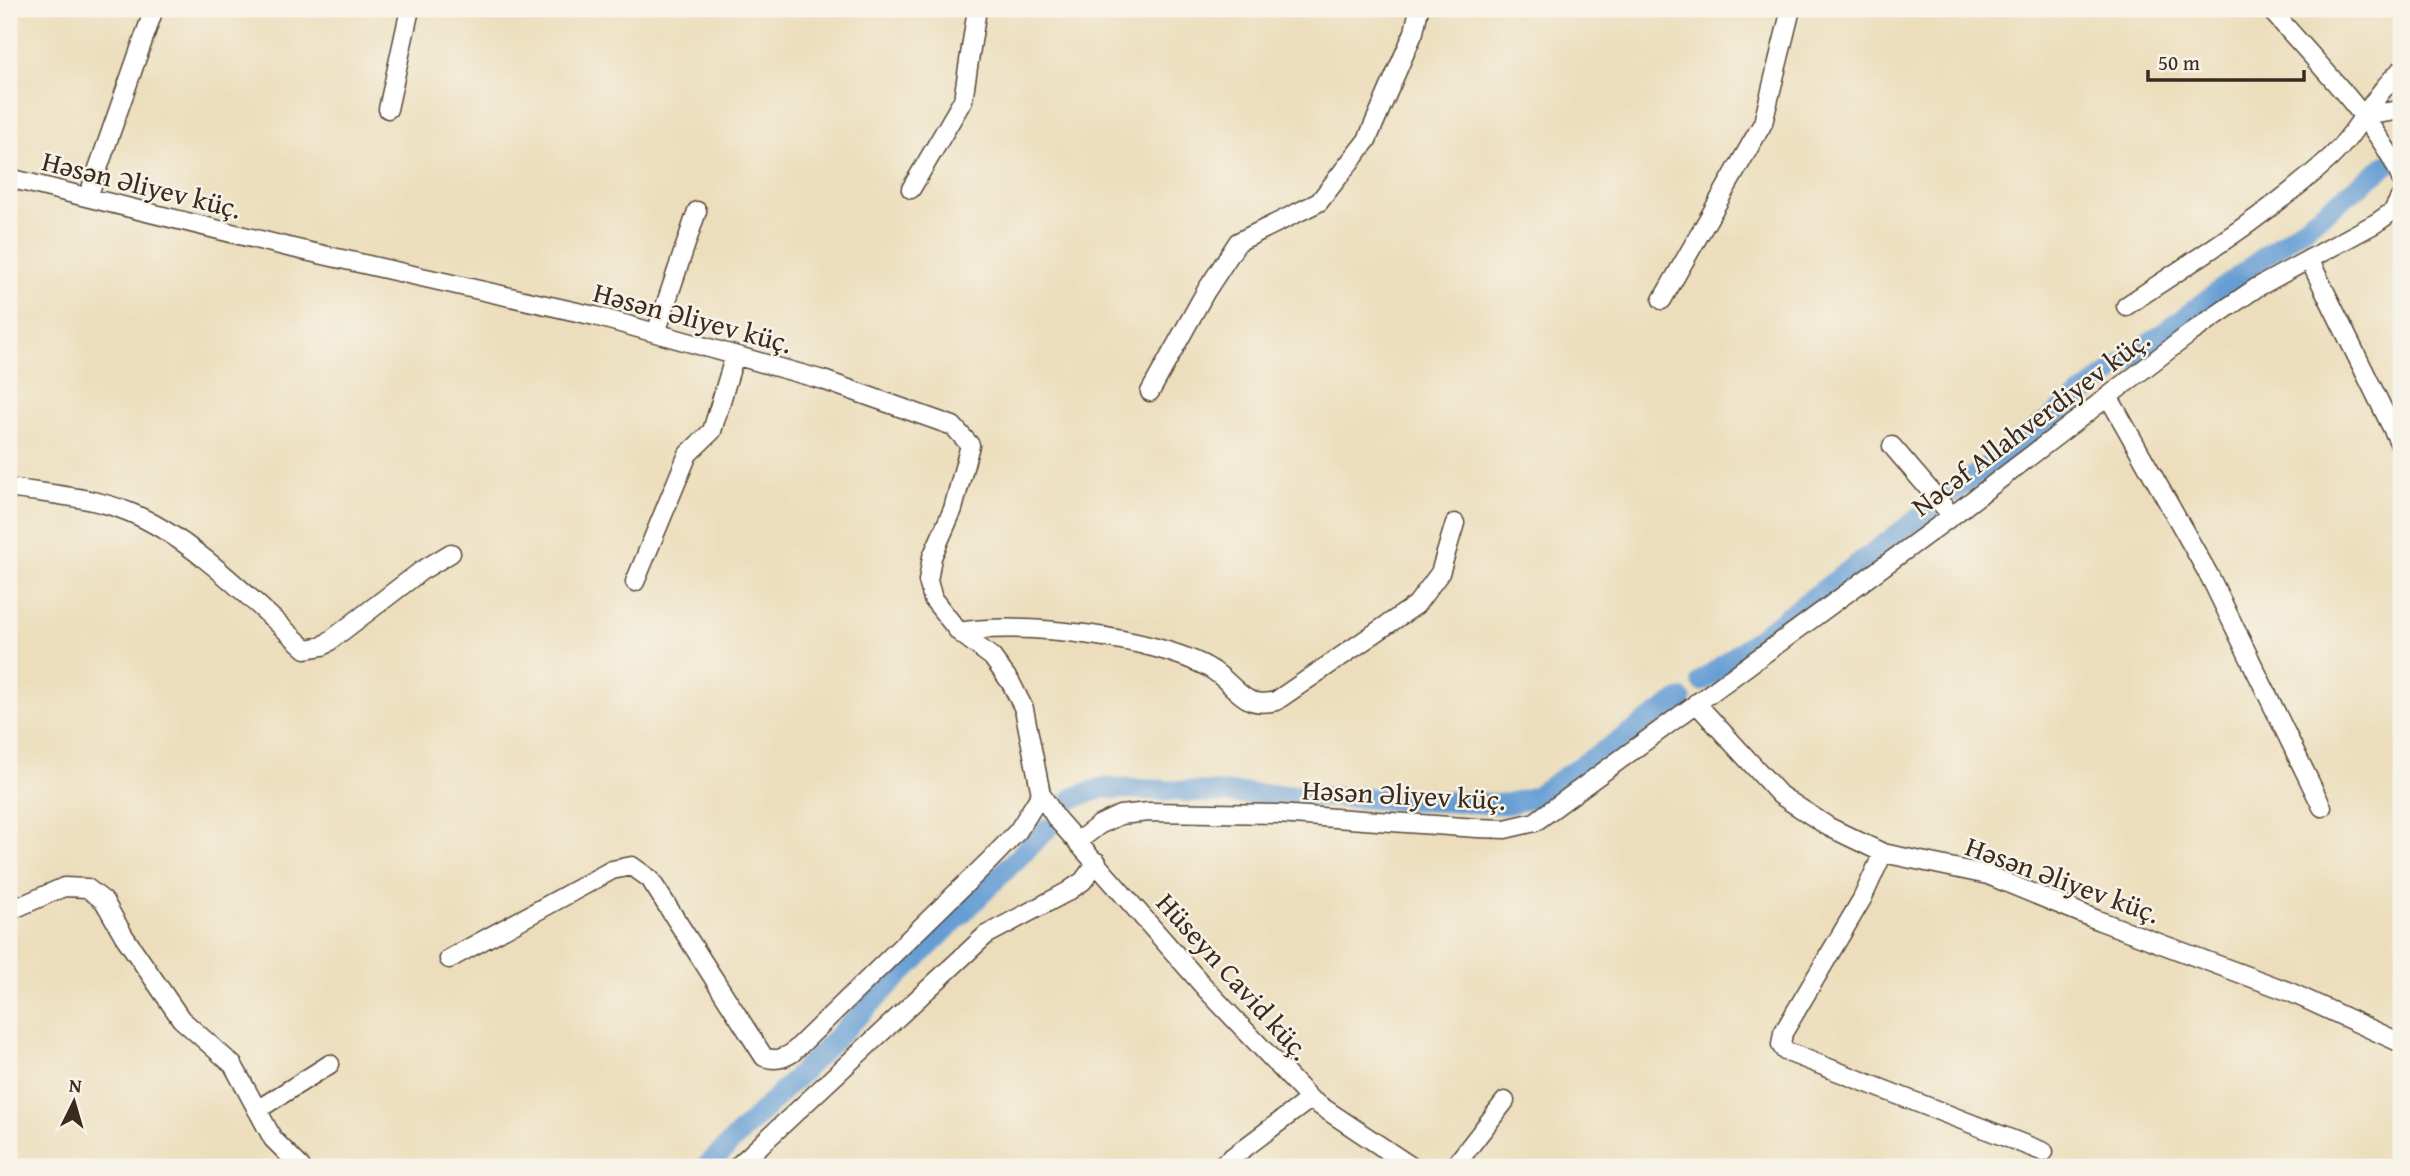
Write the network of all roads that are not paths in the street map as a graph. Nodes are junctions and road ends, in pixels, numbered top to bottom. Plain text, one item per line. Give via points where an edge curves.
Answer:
1 (154, 9) edge
2 (410, 9) edge
3 (976, 9) edge
4 (1419, 9) edge
5 (1791, 9) edge
6 (2270, 9) edge
7 (2401, 70) edge
8 (388, 109) dead end
9 (2401, 110) edge
10 (2362, 116) junction
11 (2400, 176) edge
12 (9, 178) edge
13 (911, 188) dead end
14 (2401, 196) edge
15 (88, 197) junction
16 (696, 211) dead end
17 (2309, 259) junction
18 (1662, 300) dead end
19 (2126, 306) dead end
20 (656, 333) junction
21 (735, 355) junction
22 (1150, 392) dead end
23 (2108, 396) junction
24 (1892, 446) dead end
25 (2401, 446) edge
26 (9, 488) edge
27 (1952, 516) junction
28 (1455, 523) dead end
29 (451, 553) dead end
30 (635, 582) dead end
31 (959, 632) junction
32 (1696, 702) junction
33 (1041, 794) junction
34 (2322, 807) dead end
35 (1078, 841) junction
36 (1883, 853) junction
37 (1097, 862) junction
38 (9, 911) edge
39 (449, 959) dead end
40 (2401, 1043) edge
41 (330, 1064) dead end
42 (1310, 1099) junction
43 (1504, 1101) dead end
44 (257, 1110) junction
45 (2044, 1152) dead end
46 (301, 1167) edge
47 (737, 1167) edge
48 (1219, 1167) edge
49 (1412, 1167) edge
50 (1454, 1167) edge

1 - 15 street
2 - 8 street
3 - 13 street via 963,100
4 - 22 street via 1414,32 1367,140 1319,202 1238,242
5 - 18 street via 1763,123
6 - 10 street
7 - 10 street
9 - 10 street
10 - 11 street
10 - 19 street via 2333,155 2298,186
12 - 15 street, Həsən Əliyev küç.
14 - 17 street, Nəcəf Allahverdiyev küç. via 2393,211
15 - 20 street, Həsən Əliyev küç.
16 - 20 street
17 - 23 street, Nəcəf Allahverdiyev küç. via 2203,324
17 - 25 street
20 - 21 street, Həsən Əliyev küç.
21 - 30 street via 712,431 688,454
21 - 31 street, Həsən Əliyev küç. via 953,426 970,445 928,581 933,599
23 - 27 street, Nəcəf Allahverdiyev küç.
23 - 34 street via 2210,577
24 - 27 street
26 - 29 street via 128,511 163,529 306,649 323,646
27 - 32 street, Nəcəf Allahverdiyev küç.
28 - 31 street via 1440,573 1416,605 1276,701 1260,705 1209,668 1144,645 1052,631 986,627
31 - 33 street, Həsən Əliyev küç. via 992,657 1011,683 1024,709
32 - 35 street, Həsən Əliyev küç. via 1535,822 1505,829 1278,814 1149,812 1120,815
32 - 36 street, Həsən Əliyev küç. via 1780,794 1829,827
33 - 35 street, Hüseyn Cavid küç.
33 - 39 street via 1018,831 989,861 782,1058 764,1056 650,879 632,866 612,870
35 - 37 street, Hüseyn Cavid küç.
36 - 40 street, Həsən Əliyev küç. via 1988,874 2290,992
36 - 45 street via 1862,899 1783,1033 1781,1045 1785,1051
37 - 42 street, Hüseyn Cavid küç. via 1206,989
37 - 47 street via 1083,881 1067,892 986,935
38 - 44 street via 64,887 86,888 104,901 181,1019 233,1065
41 - 44 street
42 - 48 street
42 - 49 street, Hüseyn Cavid küç.
43 - 50 street
44 - 46 street via 273,1139

